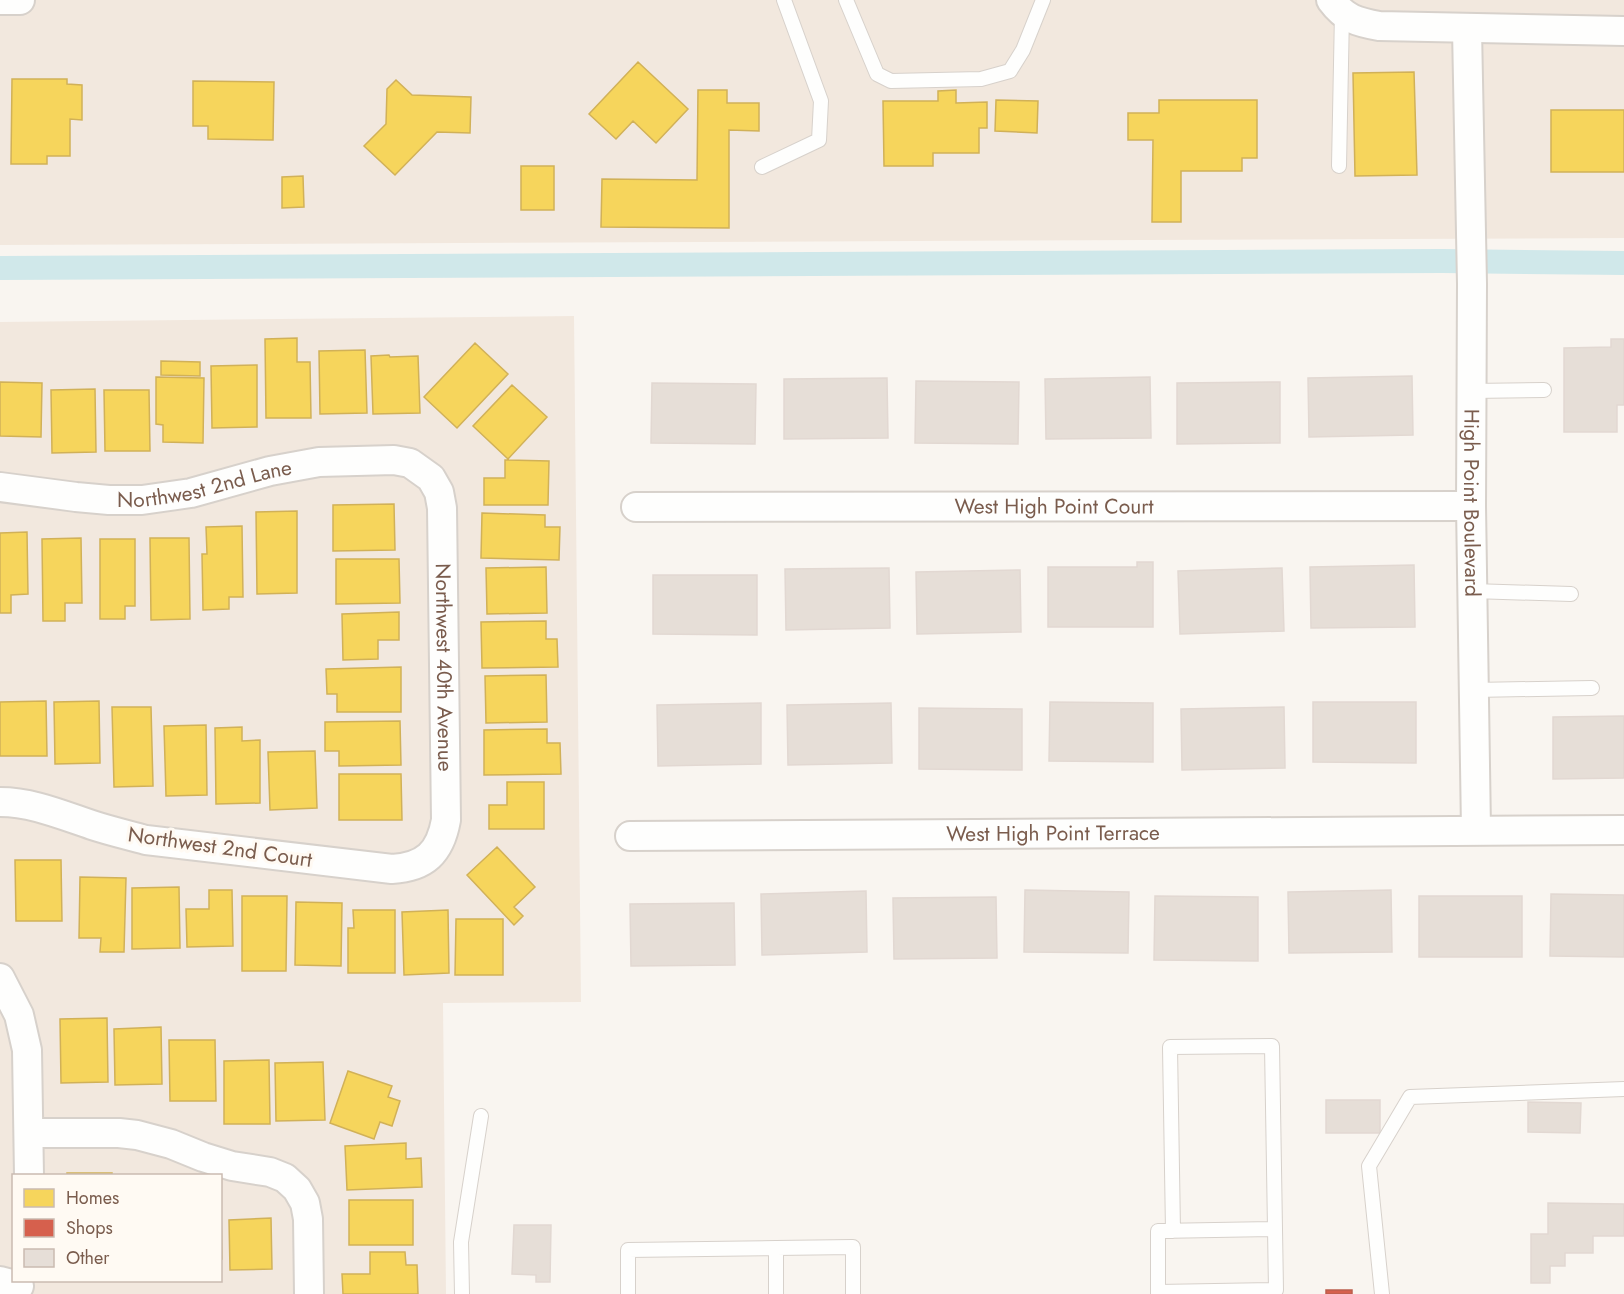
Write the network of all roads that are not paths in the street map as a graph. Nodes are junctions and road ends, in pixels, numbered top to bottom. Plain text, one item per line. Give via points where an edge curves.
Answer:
1 (0, 0) edge
2 (20, 0) edge
3 (784, 0) edge
4 (846, 0) edge
5 (1043, 0) edge
6 (1344, 12) edge
7 (1467, 28) junction
8 (1624, 31) edge
9 (1339, 166) dead end
10 (762, 167) dead end
11 (1544, 390) dead end
12 (1472, 391) junction
13 (410, 463) joint
14 (0, 487) edge
15 (1471, 506) junction
16 (636, 507) dead end
17 (1472, 591) junction
18 (1571, 594) dead end
19 (1593, 688) dead end
20 (1474, 690) junction
21 (0, 802) edge
22 (1476, 830) junction
23 (1624, 830) edge
24 (630, 836) dead end
25 (408, 868) joint
26 (0, 978) edge
27 (1624, 1089) edge
28 (481, 1116) dead end
29 (28, 1133) junction
30 (29, 1174) edge
31 (1274, 1229) junction
32 (1173, 1230) junction
33 (776, 1248) junction
34 (1158, 1293) edge
35 (309, 1294) edge
36 (462, 1294) edge
37 (628, 1294) edge
38 (776, 1294) edge
39 (853, 1294) edge
40 (1382, 1294) edge

1 - 2 street
3 - 10 lane via 821,101 819,140
4 - 5 lane via 877,74 891,81 981,79 1010,71
6 - 7 street via 1379,26
6 - 9 lane
7 - 8 street
7 - 12 street, High Point Boulevard
11 - 12 lane
12 - 15 street, High Point Boulevard
13 - 14 street, Northwest 2nd Lane via 319,462 191,493 142,500 76,497
13 - 25 street, Northwest 40th Avenue via 431,478 440,492 442,508 446,820 435,851
15 - 16 street, West High Point Court
15 - 17 street, High Point Boulevard
17 - 18 lane
17 - 20 street, High Point Boulevard
19 - 20 lane
20 - 22 street, High Point Boulevard
21 - 25 street, Northwest 2nd Court via 43,808 147,840
22 - 23 street
22 - 24 street, West High Point Terrace
26 - 29 street via 24,1032
27 - 40 lane via 1410,1097 1369,1166
28 - 36 lane via 461,1242
29 - 30 street
29 - 35 street via 137,1135 232,1166 285,1178 305,1203
31 - 32 lane
31 - 32 lane via 1272,1046 1170,1047
31 - 34 lane via 1276,1290
32 - 34 lane via 1158,1230
33 - 37 lane via 628,1250
33 - 38 lane
33 - 39 lane via 853,1247

